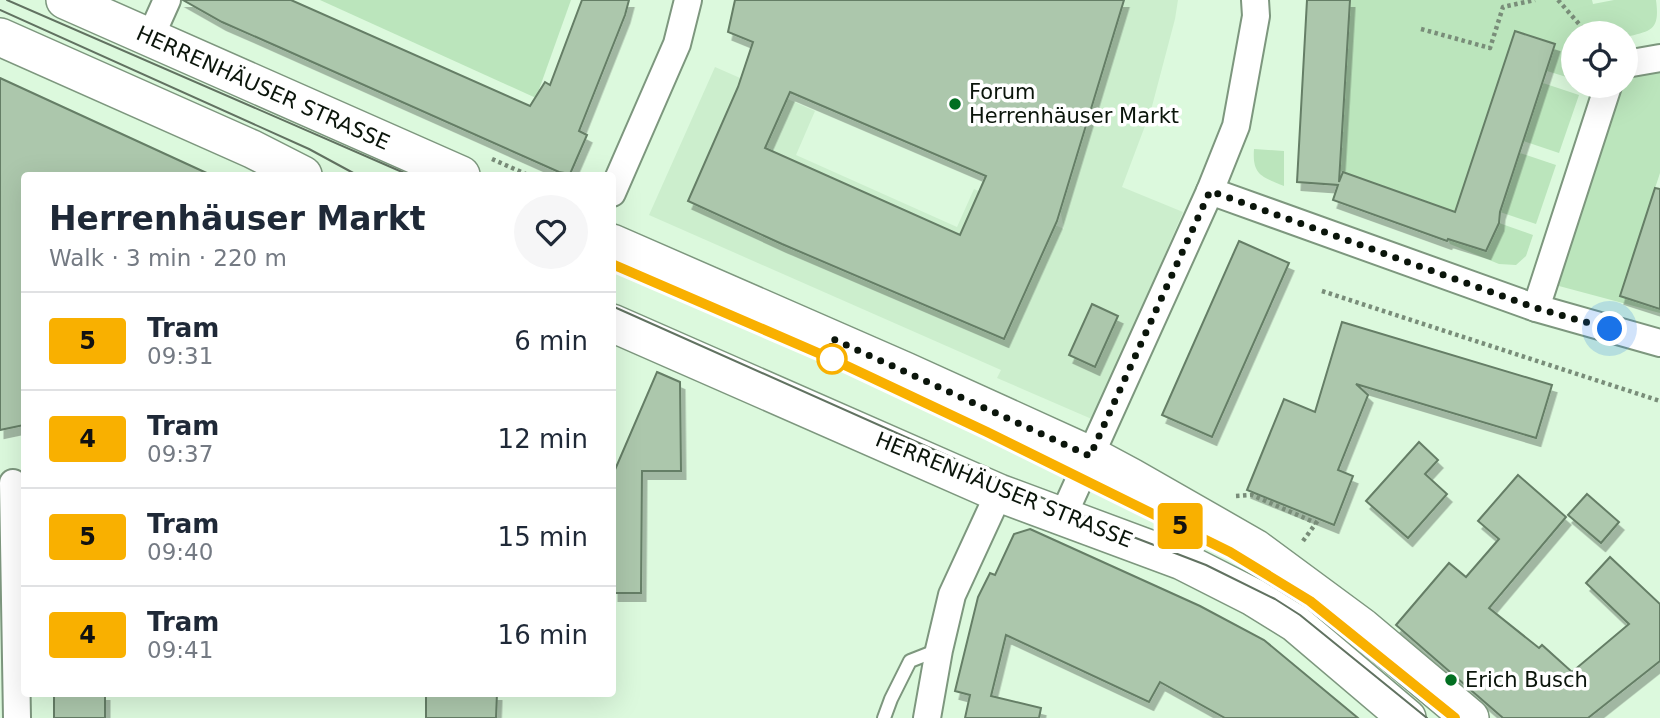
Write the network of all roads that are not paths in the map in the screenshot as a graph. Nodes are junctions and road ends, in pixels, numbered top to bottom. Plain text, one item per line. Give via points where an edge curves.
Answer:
1 (65, 0) edge
2 (167, 0) edge
3 (688, 0) edge
4 (1255, 0) edge
5 (0, 37) edge
6 (150, 38) junction
7 (1660, 58) edge
8 (1638, 62) edge
9 (1604, 98) edge
10 (297, 172) edge
11 (454, 172) edge
12 (616, 184) edge
13 (1210, 191) junction
14 (616, 245) edge
15 (1536, 308) junction
16 (616, 325) edge
17 (1660, 343) edge
18 (1090, 456) junction
19 (12, 483) edge
20 (999, 493) junction
21 (1063, 516) junction
22 (939, 650) junction
23 (17, 718) edge
24 (884, 718) edge
25 (927, 718) edge
26 (1407, 718) edge
27 (1470, 718) edge

1 - 6 street, HERRENHÄUSER STRASSE
2 - 6 street
3 - 12 street via 677,44
4 - 13 street via 1236,126
5 - 10 street
6 - 11 street, HERRENHÄUSER STRASSE
7 - 8 street
9 - 15 street
13 - 15 street
13 - 18 street
14 - 18 street
15 - 17 street
16 - 20 street, HERRENHÄUSER STRASSE
18 - 21 street
18 - 27 street via 1255,548 1362,627
19 - 23 street
20 - 21 street, HERRENHÄUSER STRASSE
20 - 22 street via 953,594
21 - 26 street, HERRENHÄUSER STRASSE via 1182,561 1253,597 1295,623
22 - 24 lane via 910,661
22 - 25 street

